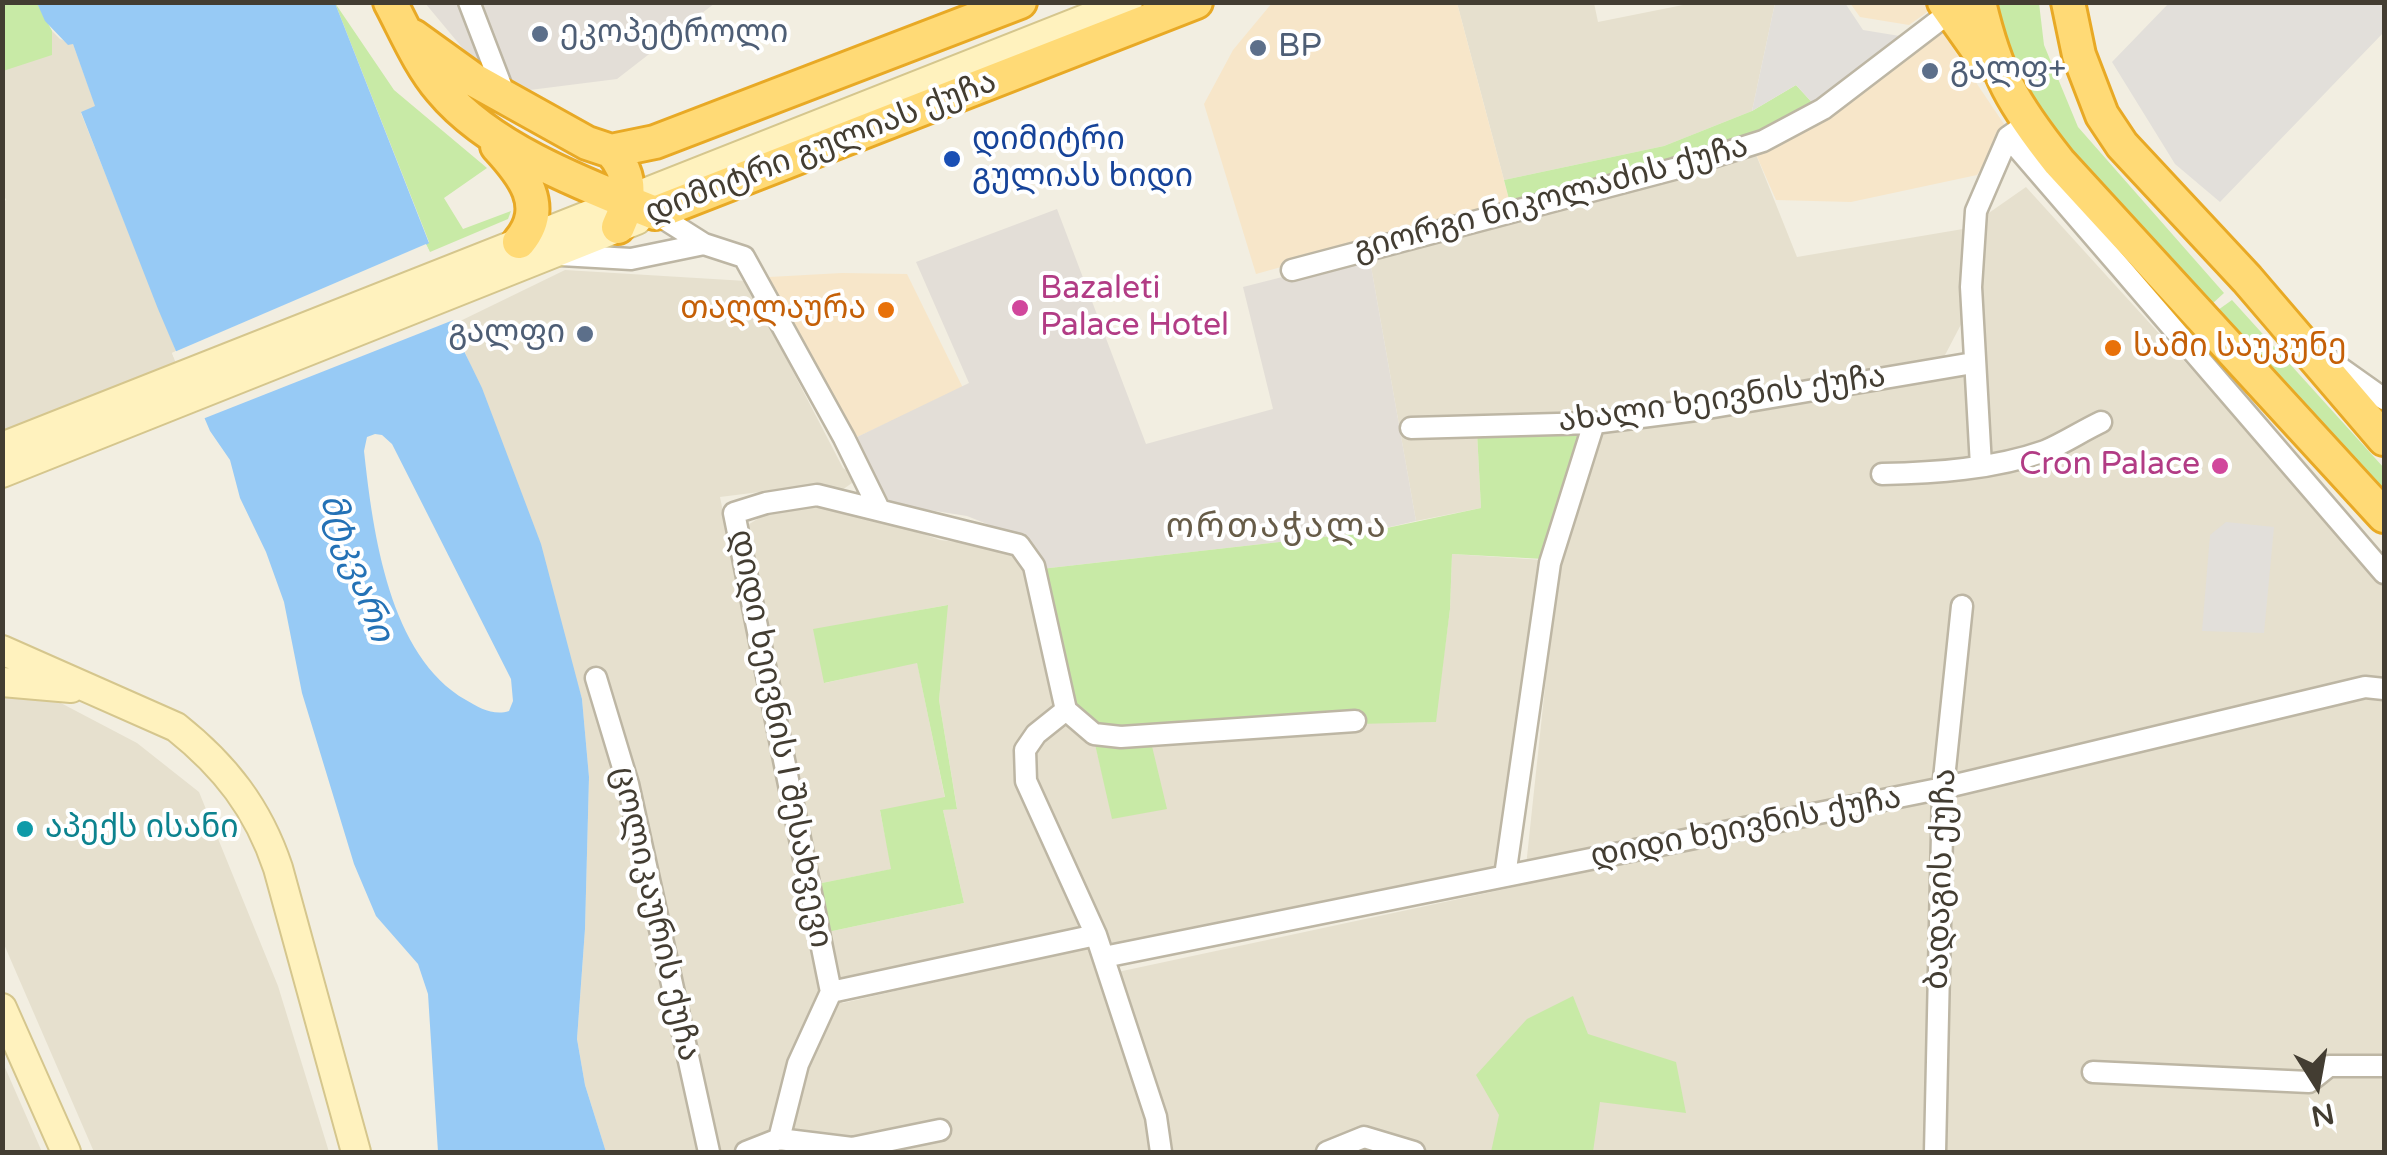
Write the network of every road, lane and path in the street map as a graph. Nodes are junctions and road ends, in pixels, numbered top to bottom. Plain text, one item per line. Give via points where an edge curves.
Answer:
1 (1020, 2) edge
2 (1128, 2) edge
3 (1196, 2) edge
4 (2068, 2) edge
5 (1958, 5) edge
6 (472, 13) edge
7 (398, 17) edge
8 (506, 100) junction
9 (481, 128) junction
10 (2018, 130) junction
11 (611, 151) junction
12 (634, 214) junction
13 (704, 244) junction
14 (534, 248) junction
15 (1292, 270) dead end
16 (2305, 344) junction
17 (1973, 362) junction
18 (185, 386) junction
19 (2384, 399) edge
20 (2101, 422) dead end
21 (1594, 423) junction
22 (1411, 428) dead end
23 (2384, 439) edge
24 (2, 448) edge
25 (1981, 466) junction
26 (2, 474) edge
27 (1882, 474) dead end
28 (879, 509) junction
29 (2384, 516) edge
30 (2384, 573) edge
31 (1962, 606) dead end
32 (5, 650) edge
33 (596, 678) dead end
34 (4, 682) edge
35 (2384, 689) edge
36 (96, 691) junction
37 (1066, 710) junction
38 (1355, 721) dead end
39 (1943, 788) junction
40 (1505, 876) junction
41 (1096, 934) junction
42 (1104, 957) junction
43 (830, 992) junction
44 (2, 1008) edge
45 (2384, 1066) edge
46 (2092, 1072) dead end
47 (940, 1130) dead end
48 (779, 1139) junction
49 (66, 1152) edge
50 (356, 1152) edge
51 (709, 1152) edge
52 (746, 1152) edge
53 (1161, 1152) edge
54 (1327, 1152) edge
55 (1414, 1152) edge
56 (1935, 1152) edge

1 - 11 highway, დიმიტრი გულიას ქუჩა via 684,132
2 - 12 main road, დიმიტრი გულიას ქუჩა
3 - 12 highway, დიმიტრი გულიას ქუჩა
4 - 16 highway via 2079,56 2122,145
5 - 10 highway via 1991,51
5 - 15 street, გიორგი ნიკოლაძის ქუჩა via 1823,109 1763,141
6 - 8 street
7 - 8 highway
7 - 9 highway via 425,69
8 - 11 highway
9 - 12 highway
9 - 14 highway via 530,188
10 - 17 street via 1976,211
10 - 29 highway via 2106,213
10 - 30 street
11 - 12 highway via 624,169
12 - 13 street
12 - 14 main road, დიმიტრი გულიას ქუჩა
13 - 14 street via 631,258
13 - 28 street via 744,257
14 - 18 main road, დიმიტრი გულიას ქუჩა
16 - 19 street
16 - 23 highway
17 - 21 street, ახალი ხეივნის ქუჩა
17 - 25 street
18 - 24 main road
18 - 26 main road
20 - 25 street via 2045,450
21 - 22 street, ახალი ხეივნის ქუჩა
21 - 40 street via 1550,562
25 - 27 street
28 - 37 street via 1018,545 1034,566
28 - 43 street, დიდი ხეივნის I შესახვევი via 817,494 734,514
31 - 39 street, ბადაგის ქუჩა
32 - 36 main road
33 - 51 street, ცოლიკაურის ქუჩა via 628,784
34 - 36 main road
35 - 39 street, დიდი ხეივნის ქუჩა via 2366,687
36 - 50 main road via 176,728 220,765 253,808 278,868
37 - 38 street via 1094,734 1122,738
37 - 41 street via 1025,750 1026,781
39 - 40 street, დიდი ხეივნის ქუჩა
39 - 56 street, ბადაგის ქუჩა
40 - 42 street, დიდი ხეივნის ქუჩა
41 - 42 street
41 - 43 street
42 - 53 street via 1156,1116
43 - 48 street via 798,1064
44 - 49 main road
45 - 46 street via 2329,1066 2309,1082
47 - 48 street via 852,1148
48 - 52 street
54 - 55 street via 1364,1136

